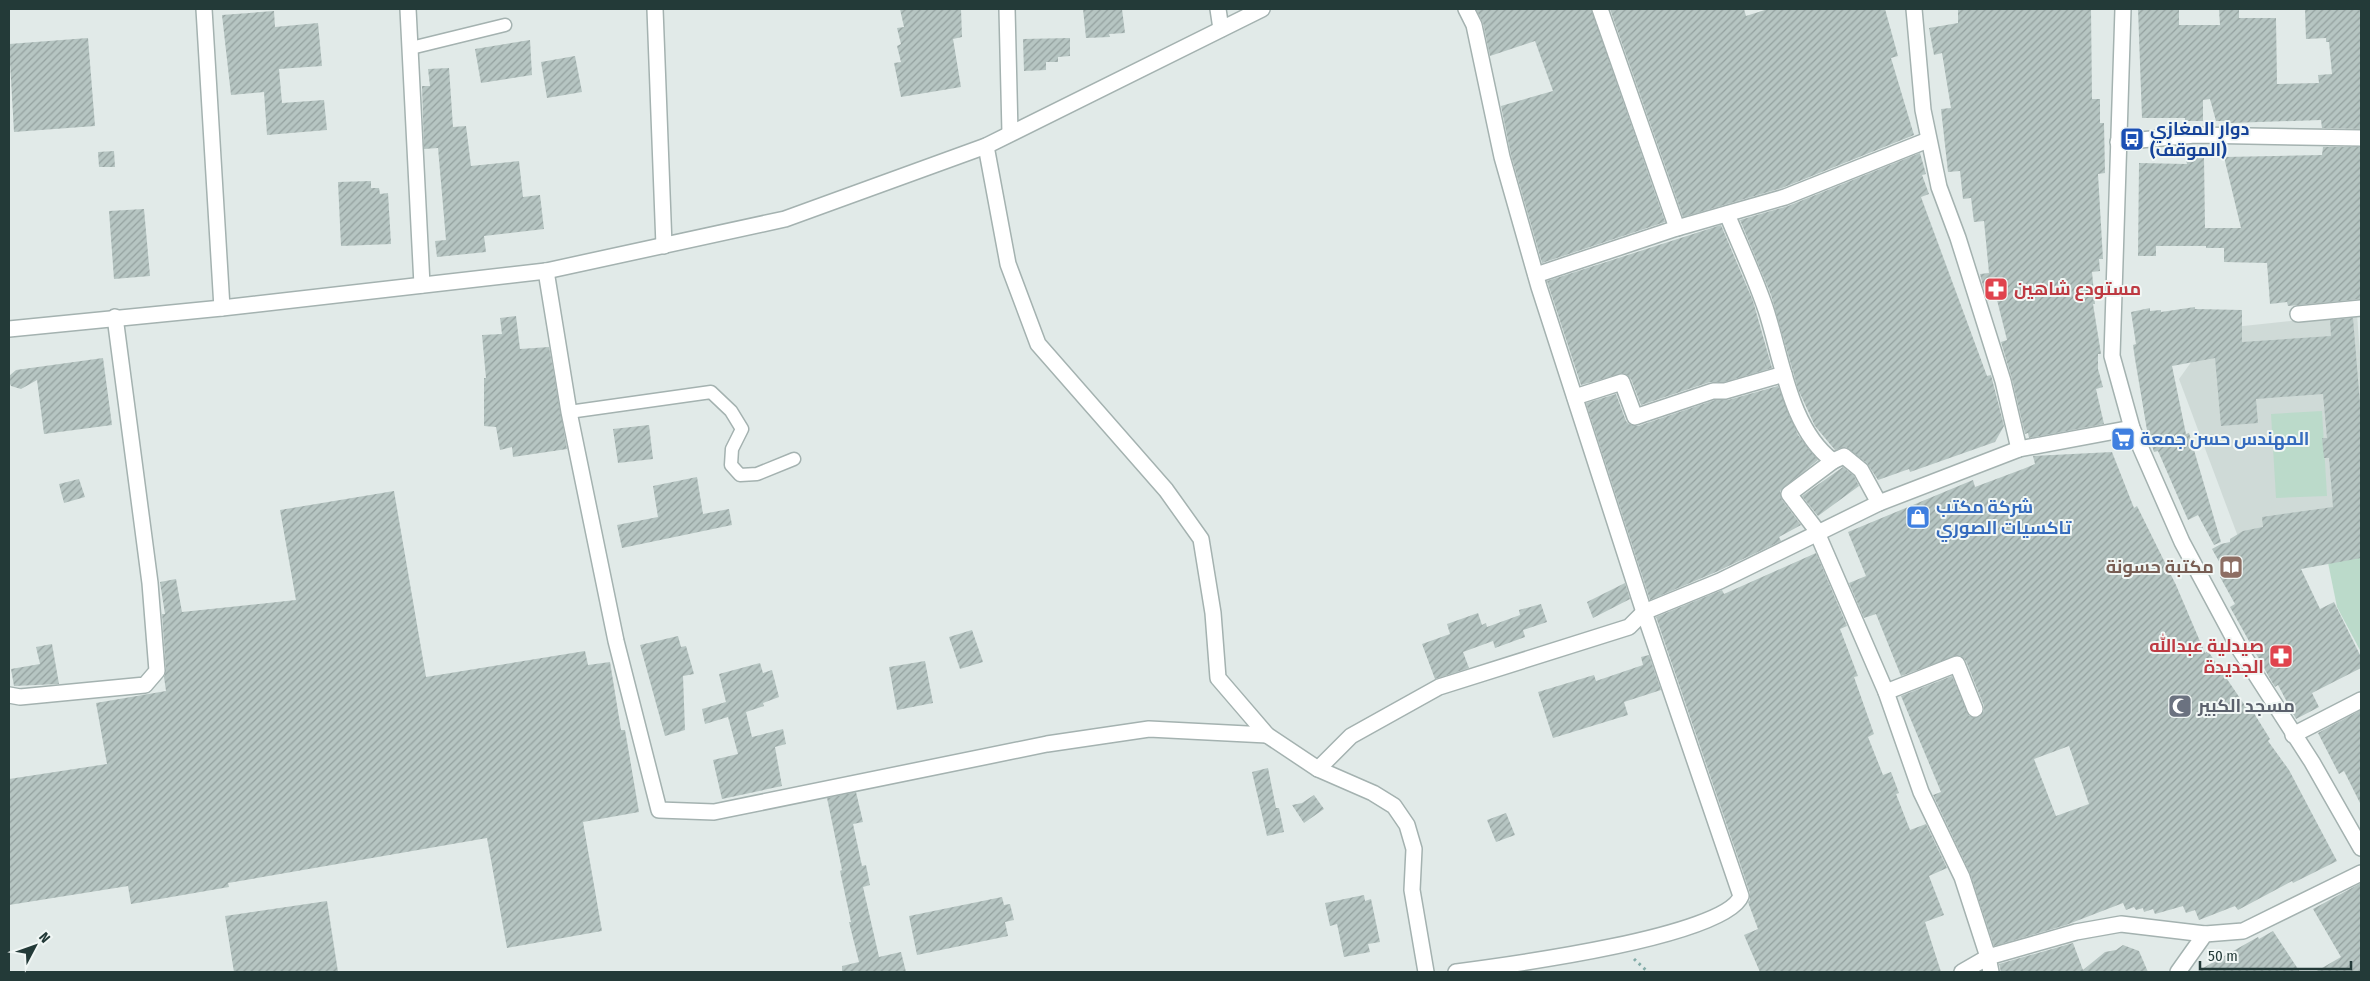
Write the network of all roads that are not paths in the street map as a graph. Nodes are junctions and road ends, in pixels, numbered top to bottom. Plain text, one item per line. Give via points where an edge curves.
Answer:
1 (204, 9) edge
2 (408, 9) edge
3 (655, 9) edge
4 (1006, 9) edge
5 (1218, 9) edge
6 (1262, 9) edge
7 (1466, 9) edge
8 (1600, 9) edge
9 (1914, 9) edge
10 (2123, 9) edge
11 (505, 25) dead end
12 (1221, 29) junction
13 (411, 48) junction
14 (1010, 133) junction
15 (2361, 138) edge
16 (1928, 140) junction
17 (2118, 142) junction
18 (986, 146) junction
19 (1727, 214) junction
20 (1677, 228) junction
21 (664, 246) junction
22 (546, 271) junction
23 (1536, 275) junction
24 (422, 285) junction
25 (222, 308) junction
26 (2361, 308) edge
27 (2298, 314) dead end
28 (116, 317) junction
29 (9, 329) edge
30 (1784, 374) junction
31 (1575, 397) junction
32 (568, 412) junction
33 (2132, 428) junction
34 (2019, 449) junction
35 (794, 459) dead end
36 (1833, 461) junction
37 (1879, 503) junction
38 (1817, 534) junction
39 (1644, 612) junction
40 (1886, 692) junction
41 (9, 694) edge
42 (2361, 700) edge
43 (1974, 709) dead end
44 (1267, 735) junction
45 (2293, 735) junction
46 (1318, 769) junction
47 (2361, 848) edge
48 (2361, 873) edge
49 (2205, 934) junction
50 (1988, 957) junction
51 (1426, 972) edge
52 (1456, 972) edge
53 (1962, 972) edge
54 (1991, 972) edge
55 (2178, 972) edge

1 - 25 street
2 - 13 street
3 - 21 street
4 - 14 street
5 - 12 street
6 - 12 street
7 - 23 street via 1474,25 1502,157
8 - 20 street
9 - 16 street
10 - 17 street
11 - 13 lane
12 - 14 street
13 - 24 street
14 - 18 street
15 - 17 street via 2195,135
16 - 19 street via 1817,186
16 - 34 street via 1939,187 2003,380
17 - 33 street via 2112,356
18 - 21 street via 785,219
18 - 44 street via 1008,264 1038,344 1166,490 1201,539 1213,613 1218,678
19 - 20 street
19 - 30 street via 1766,310
20 - 23 street
21 - 22 street
22 - 24 street
22 - 32 street
23 - 31 street
24 - 25 street
25 - 28 street
26 - 27 street
28 - 29 street
28 - 41 street via 150,583 157,671 145,685 20,697
30 - 31 street via 1725,391 1713,391 1635,417 1622,382
30 - 36 street via 1802,425 1820,452
31 - 39 street
32 - 35 lane via 710,392 731,411 742,429 732,449 731,465 740,475 757,474
32 - 44 street via 616,641 659,810 714,812 1047,744 1149,729
33 - 34 street
33 - 45 street via 2182,542 2240,650
34 - 37 street
36 - 37 street via 1844,456 1861,470
36 - 38 street via 1789,494
37 - 38 street
38 - 39 street via 1720,581
38 - 40 street
39 - 46 street via 1629,627 1439,687 1351,736
39 - 52 street via 1741,891 1740,899 1735,906 1712,918 1662,936 1570,955
40 - 43 street via 1956,664
40 - 50 street via 1921,792 1962,877
42 - 45 street
44 - 46 street
45 - 47 street
46 - 51 street via 1394,806 1408,825 1414,849 1412,890
48 - 49 street via 2243,931
49 - 50 street via 2121,924 2076,932
49 - 55 street
50 - 53 street
50 - 54 street

